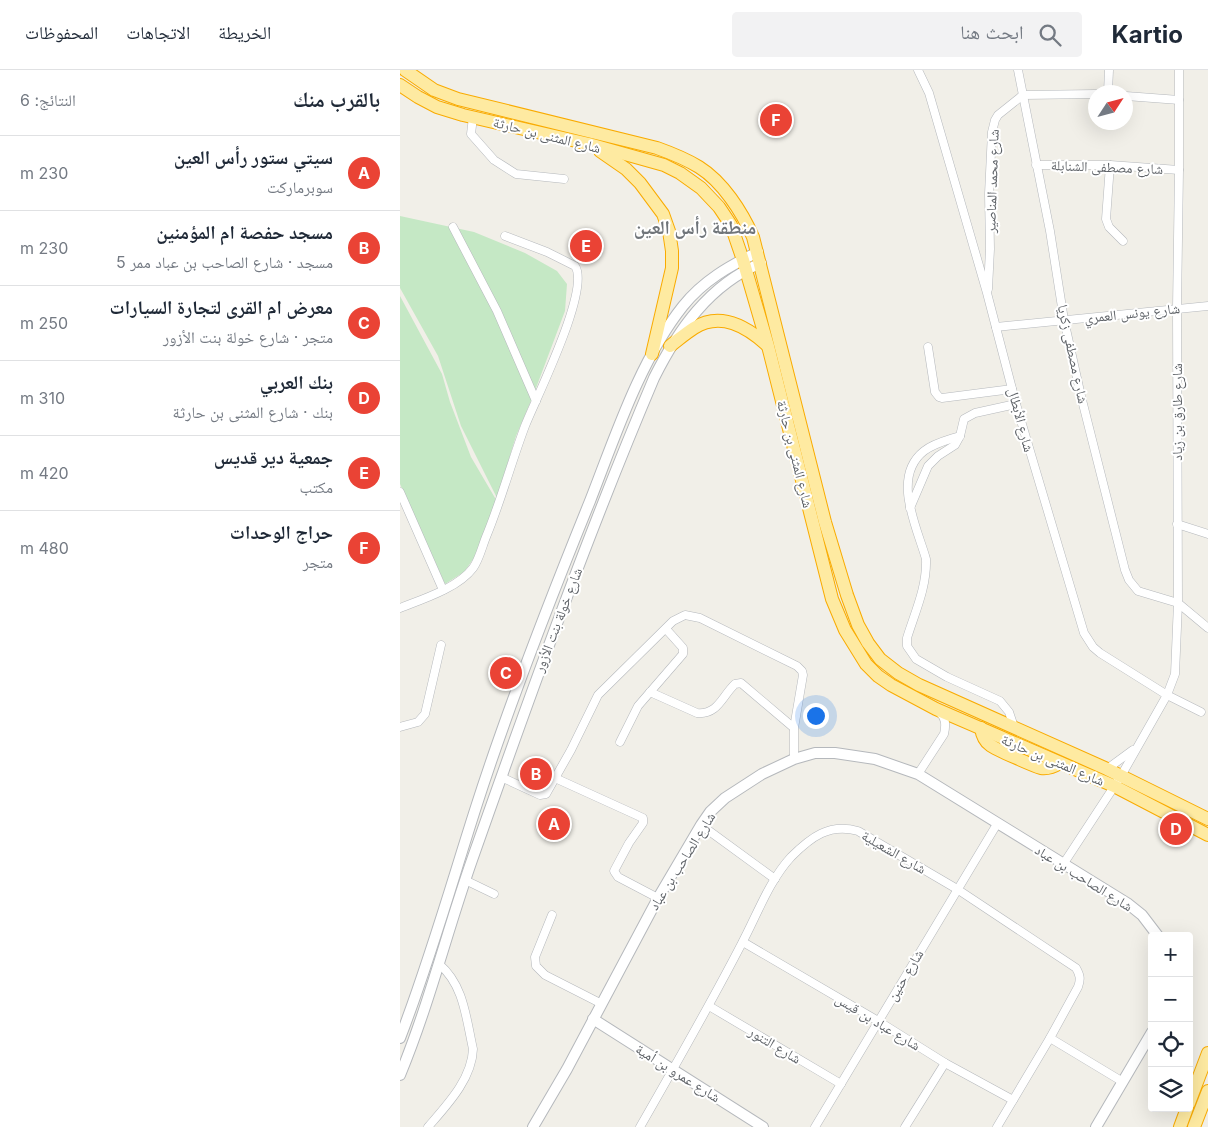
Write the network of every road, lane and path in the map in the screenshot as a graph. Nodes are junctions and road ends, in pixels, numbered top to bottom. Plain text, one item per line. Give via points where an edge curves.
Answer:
1 (405, 70) edge
2 (918, 70) edge
3 (1018, 70) edge
4 (1108, 70) edge
5 (1179, 70) edge
6 (400, 85) edge
7 (1108, 85) edge
8 (1088, 94) edge
9 (1023, 95) junction
10 (1133, 97) edge
11 (1178, 100) junction
12 (473, 117) junction
13 (590, 144) junction
14 (1036, 165) junction
15 (1110, 165) junction
16 (1179, 170) junction
17 (564, 179) dead end
18 (453, 227) dead end
19 (505, 236) dead end
20 (1123, 241) dead end
21 (759, 258) junction
22 (744, 264) junction
23 (987, 293) junction
24 (1208, 306) edge
25 (1176, 308) junction
26 (1064, 320) junction
27 (996, 327) junction
28 (670, 346) junction
29 (768, 346) junction
30 (928, 347) dead end
31 (652, 354) junction
32 (1012, 388) junction
33 (536, 401) junction
34 (1016, 404) junction
35 (960, 436) junction
36 (400, 492) edge
37 (910, 508) junction
38 (1177, 524) junction
39 (1208, 534) edge
40 (443, 590) junction
41 (847, 595) junction
42 (832, 600) junction
43 (1178, 602) junction
44 (400, 608) edge
45 (1208, 628) edge
46 (666, 629) junction
47 (441, 645) dead end
48 (650, 692) junction
49 (1168, 695) junction
50 (936, 709) junction
51 (1201, 712) dead end
52 (400, 727) edge
53 (1014, 727) junction
54 (794, 728) junction
55 (620, 742) dead end
56 (1138, 745) junction
57 (794, 759) junction
58 (1107, 769) junction
59 (918, 774) junction
60 (501, 777) junction
61 (555, 778) junction
62 (1117, 781) junction
63 (1208, 819) edge
64 (997, 824) junction
65 (701, 825) junction
66 (1208, 835) edge
67 (462, 853) junction
68 (474, 856) junction
69 (1064, 863) junction
70 (775, 878) junction
71 (465, 880) junction
72 (957, 889) junction
73 (494, 894) dead end
74 (658, 898) junction
75 (552, 915) dead end
76 (1155, 932) edge
77 (743, 942) junction
78 (439, 964) junction
79 (600, 1003) junction
80 (709, 1006) junction
81 (593, 1019) junction
82 (878, 1021) junction
83 (402, 1028) edge
84 (400, 1038) edge
85 (1050, 1038) junction
86 (1148, 1039) edge
87 (1208, 1053) edge
88 (945, 1063) junction
89 (673, 1070) junction
90 (400, 1075) edge
91 (1123, 1082) junction
92 (841, 1084) junction
93 (1193, 1092) edge
94 (1208, 1092) edge
95 (1013, 1100) junction
96 (1186, 1112) edge
97 (428, 1127) edge
98 (533, 1127) edge
99 (640, 1127) edge
100 (763, 1127) edge
101 (815, 1127) edge
102 (905, 1127) edge
103 (997, 1127) edge
104 (1096, 1127) edge
105 (1180, 1127) edge
106 (1194, 1127) edge

1 - 21 highway, شارع المثنى بن حارثة via 434,90 458,99 679,156 701,168 730,197 744,216
2 - 23 street, شارع الأبطال via 929,93
3 - 9 street, شارع مصطفى زكريا
4 - 7 street
5 - 11 street, شارع طارق بن زياد
6 - 12 highway, شارع المثنى بن حارثة via 437,106
8 - 9 street
9 - 14 street, شارع مصطفى زكريا
9 - 23 street, شارع محمد المناصير via 998,115 992,132
10 - 11 street
11 - 16 street, شارع طارق بن زياد
12 - 13 highway, شارع المثنى بن حارثة
12 - 17 street via 470,134 494,160 516,174
13 - 22 highway, شارع المثنى بن حارثة via 664,165 701,188 731,225
13 - 31 highway via 640,183 663,214 669,231 672,268
14 - 15 street, شارع مصطفى الشنابلة
14 - 26 street, شارع مصطفى زكريا
15 - 16 street, شارع مصطفى الشنابلة
15 - 20 street via 1106,219
16 - 25 street, شارع طارق بن زياد
18 - 33 street via 497,311
19 - 33 street via 572,264 578,270 570,317
21 - 22 street, شارع خولة بنت الأزور
21 - 41 highway, شارع المثنى بن حارثة via 825,522
22 - 28 street, شارع خولة بنت الأزور via 695,313
22 - 29 highway, شارع المثنى بن حارثة
22 - 31 street, شارع خولة بنت الأزور via 713,278 699,290 684,306
23 - 27 street, شارع الأبطال
24 - 25 street, شارع يونس العمري
25 - 26 street, شارع يونس العمري
25 - 38 street, شارع طارق بن زياد
26 - 27 street, شارع يونس العمري
26 - 43 street, شارع مصطفى زكريا via 1127,575 1138,591
27 - 32 street, شارع الأبطال
28 - 29 highway via 694,327 725,320 744,328
28 - 60 street, شارع خولة بنت الأزور via 643,403 551,636
29 - 42 highway, شارع المثنى بن حارثة
30 - 32 street via 935,392 939,397
31 - 67 street, شارع خولة بنت الأزور via 625,414 521,678
32 - 34 street, شارع الأبطال
33 - 40 street via 474,566
34 - 35 street via 969,415
34 - 49 street, شارع الأبطال via 1078,617 1088,640 1100,653
35 - 37 street via 951,449 931,461
35 - 37 street via 931,447 918,457 909,476 907,495
36 - 40 street
37 - 53 street via 926,559 926,569 907,646 916,659 1000,702 1009,712
38 - 39 street
38 - 43 street, شارع طارق بن زياد
40 - 44 street
41 - 42 highway
41 - 53 highway, شارع المثنى بن حارثة via 858,625 880,659 898,673 944,697
42 - 50 highway, شارع المثنى بن حارثة via 845,630 866,664 890,685
43 - 45 street
43 - 49 street, شارع طارق بن زياد via 1176,674
46 - 48 street via 683,648 683,654
46 - 54 street via 681,616 694,616 800,668 804,675
46 - 61 street via 598,695
47 - 52 street via 425,714 418,722
48 - 54 street via 702,713 713,710 735,684 741,683
48 - 55 street via 634,712
49 - 51 street, شارع الأبطال
49 - 56 street, شارع طارق بن زياد
50 - 59 street via 945,720 946,727
50 - 62 highway, شارع المثنى بن حارثة via 1060,763
53 - 58 highway, شارع المثنى بن حارثة
54 - 57 street
56 - 58 street, شارع طارق بن زياد
56 - 62 street, شارع طارق بن زياد
57 - 59 street, شارع الصاحب بن عباد via 816,753 835,753 874,759
57 - 65 street, شارع الصاحب بن عباد via 724,798
58 - 62 highway, شارع المثنى بن حارثة
59 - 64 street, شارع الصاحب بن عباد
60 - 61 street via 544,796
60 - 68 street, شارع خولة بنت الأزور
61 - 74 street via 643,818 614,871 618,877
62 - 63 highway, شارع المثنى بن حارثة
62 - 66 highway, شارع المثنى بن حارثة
62 - 69 street, شارع طارق بن زياد
64 - 69 street, شارع الصاحب بن عباد
64 - 72 street, شارع حنين
65 - 70 street
65 - 74 street, شارع الصاحب بن عباد
67 - 68 street
67 - 83 street, شارع خولة بنت الأزور
68 - 71 street, شارع خولة بنت الأزور
69 - 76 street, شارع الصاحب بن عباد via 1135,909
70 - 72 street, شارع الشعيلية via 790,858 813,838 836,828 846,828 858,831
70 - 77 street, شارع الشعيلية
71 - 73 street
71 - 78 street, شارع خولة بنت الأزور
72 - 82 street, شارع حنين
72 - 85 street, شارع الشعيلية via 1076,968 1080,982
74 - 79 street, شارع الصاحب بن عباد
75 - 79 street via 535,957 536,966 544,975
77 - 80 street, شارع الشعيلية
77 - 82 street, شارع عباد بن قيس
78 - 90 street, شارع خولة بنت الأزور
78 - 97 street via 458,988 473,1057 448,1103
79 - 81 street, شارع الصاحب بن عباد
80 - 89 street, شارع الشعيلية
80 - 92 street, شارع التنور
81 - 89 street, شارع عمرو بن أمية
81 - 98 street, شارع الصاحب بن عباد
82 - 88 street, شارع عباد بن قيس
82 - 92 street, شارع حنين
83 - 84 street, شارع خولة بنت الأزور
85 - 91 street
85 - 95 street, شارع الشعيلية
86 - 91 street
87 - 93 highway
88 - 95 street, شارع عباد بن قيس
88 - 102 street
89 - 99 street, شارع الشعيلية
89 - 100 street, شارع عمرو بن أمية
91 - 104 street
92 - 101 street, شارع حنين
94 - 106 highway
95 - 103 street, شارع الشعيلية
96 - 105 highway

